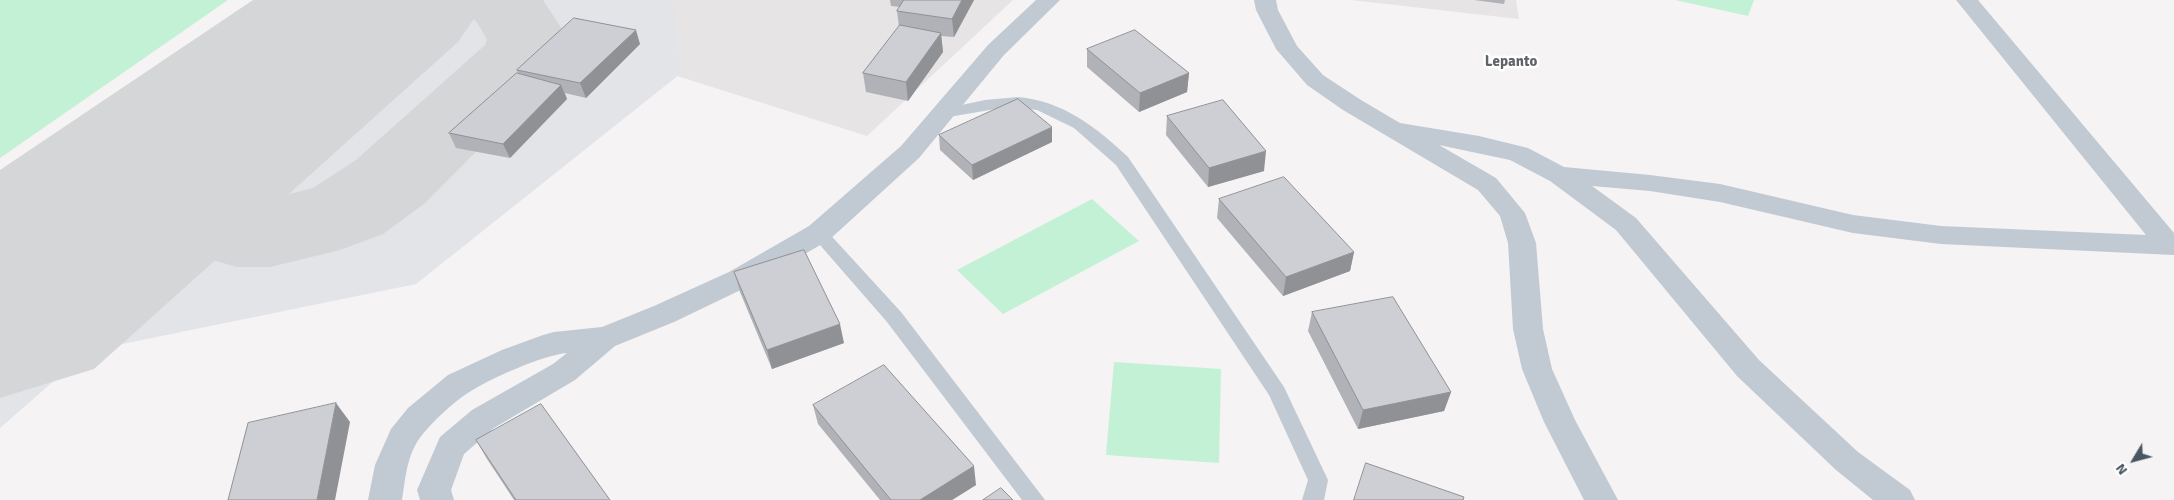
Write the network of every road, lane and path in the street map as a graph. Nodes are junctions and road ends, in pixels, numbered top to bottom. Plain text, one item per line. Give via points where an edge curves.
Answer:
1 (1049, 0) edge
2 (1265, 0) edge
3 (1967, 0) edge
4 (943, 113) junction
5 (1398, 130) junction
6 (1559, 175) junction
7 (819, 233) junction
8 (2171, 245) edge
9 (605, 338) junction
10 (385, 500) edge
11 (438, 500) edge
12 (1034, 500) edge
13 (1314, 500) edge
14 (1601, 500) edge
15 (1898, 500) edge

1 - 4 street via 996,50
2 - 5 street via 1287,49 1315,80
3 - 8 street
4 - 7 street via 910,152
4 - 13 lane via 1002,103 1028,103 1063,115 1092,133 1122,161 1277,392 1318,480
5 - 6 street via 1520,154
5 - 14 street via 1487,184 1512,213 1522,243 1528,329 1537,369 1560,422
6 - 8 street via 1720,193 1852,224 1941,235
6 - 15 street via 1626,224 1748,368 1847,461
7 - 9 street via 739,280
7 - 12 lane via 894,317
9 - 10 street via 554,343 459,383 419,417 402,438 392,465
9 - 11 street via 564,372 483,419 451,446 434,490

